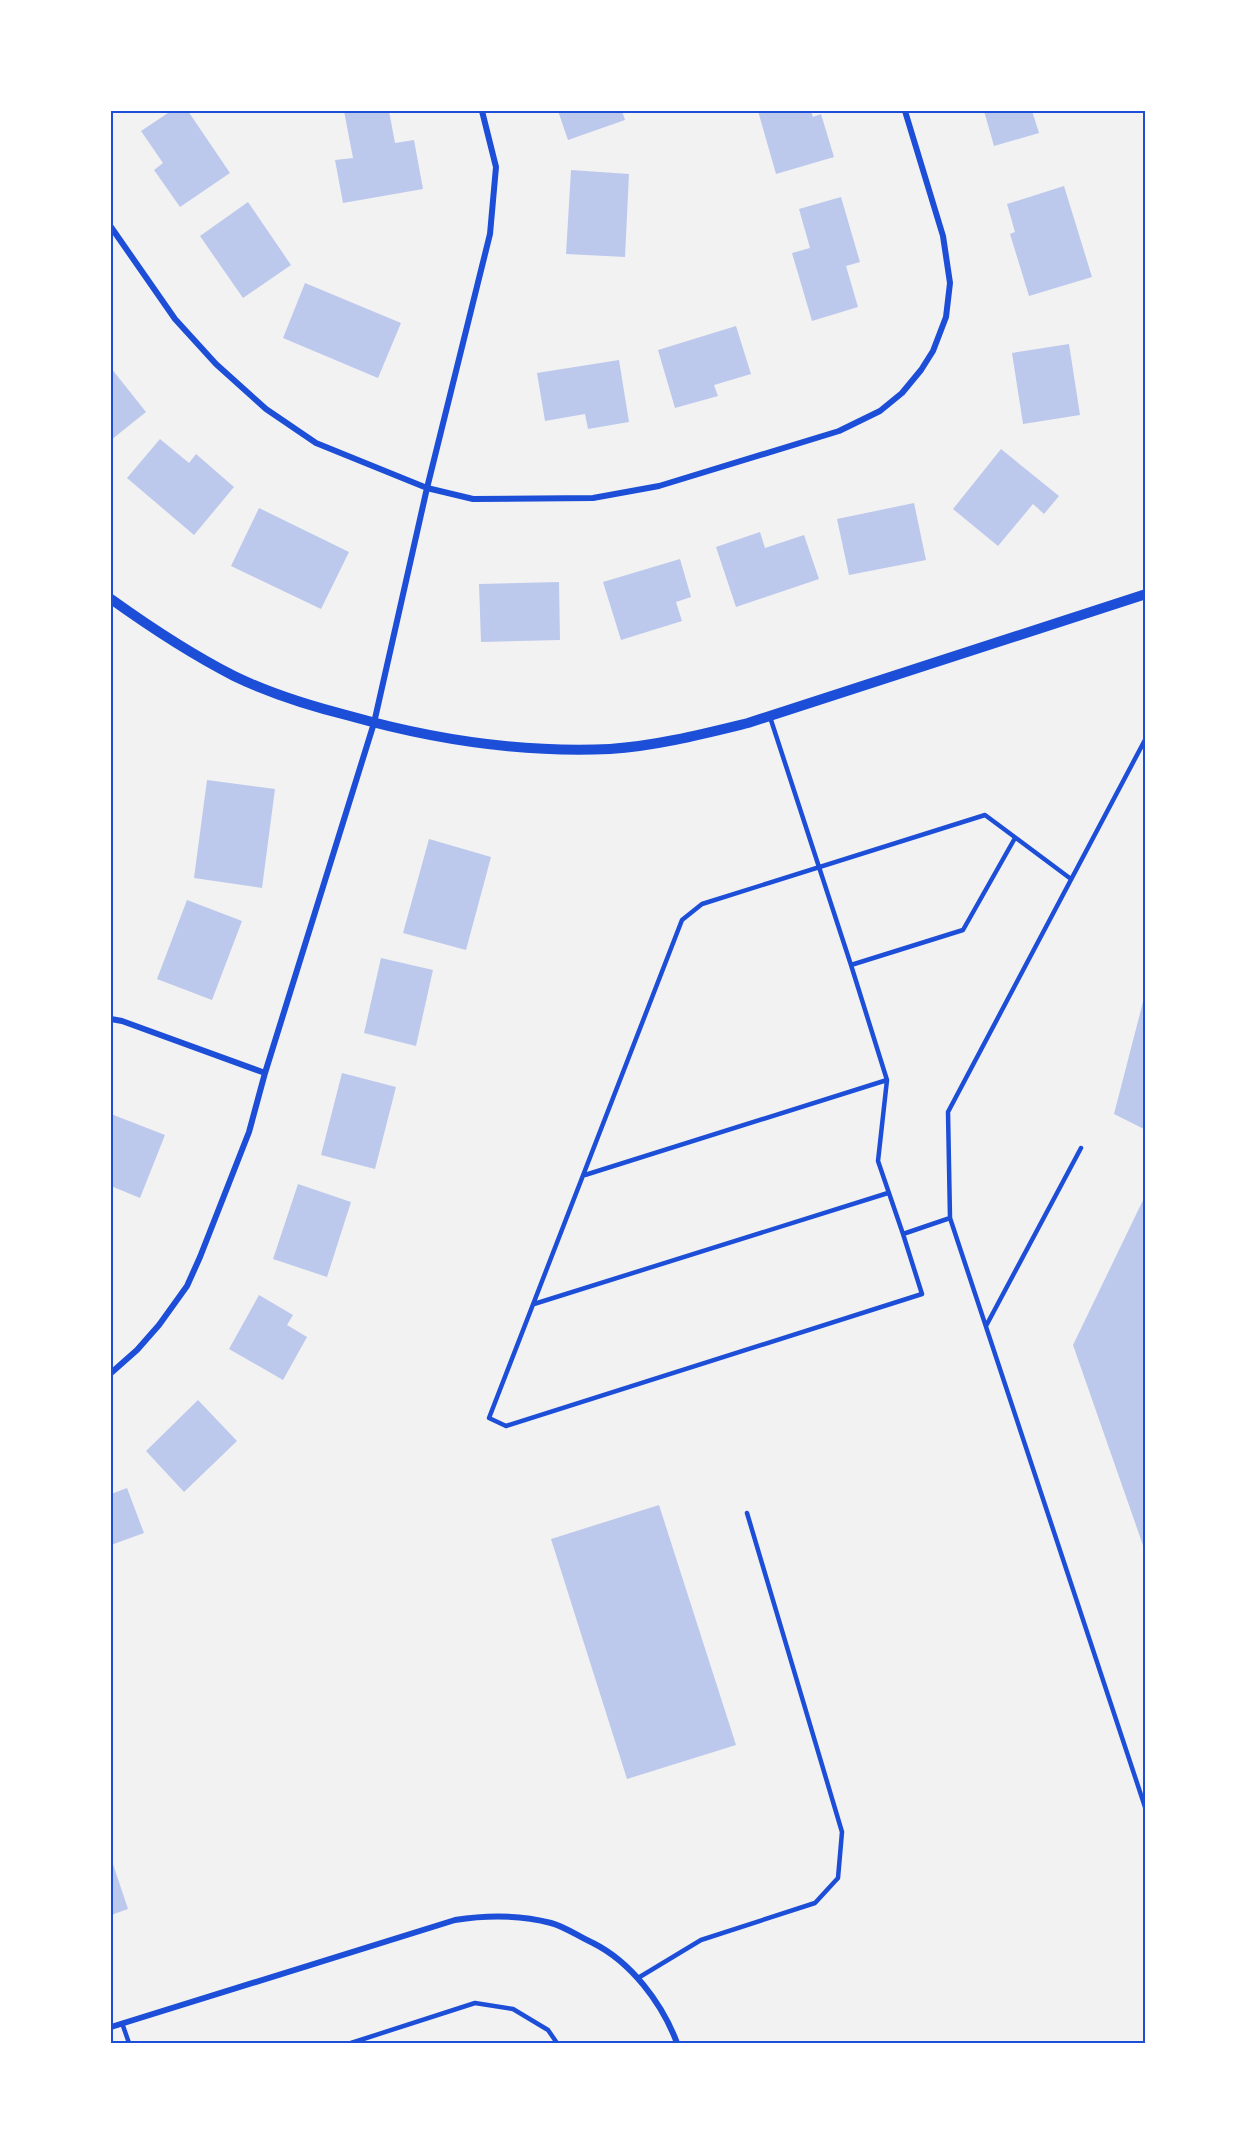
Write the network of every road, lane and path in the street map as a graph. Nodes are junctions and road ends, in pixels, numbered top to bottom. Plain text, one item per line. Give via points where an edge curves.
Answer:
1 (482, 111) edge
2 (905, 111) edge
3 (111, 227) edge
4 (427, 488) junction
5 (1146, 594) edge
6 (111, 599) edge
7 (770, 716) junction
8 (374, 723) junction
9 (1146, 738) edge
10 (1015, 838) junction
11 (819, 867) junction
12 (1071, 879) junction
13 (851, 965) junction
14 (111, 1019) edge
15 (265, 1073) junction
16 (887, 1080) junction
17 (1081, 1148) dead end
18 (585, 1175) junction
19 (888, 1193) junction
20 (950, 1218) junction
21 (903, 1234) junction
22 (534, 1304) junction
23 (986, 1326) junction
24 (111, 1373) edge
25 (747, 1514) dead end
26 (1146, 1810) edge
27 (638, 1978) junction
28 (122, 2023) junction
29 (111, 2027) edge
30 (129, 2043) edge
31 (351, 2043) edge
32 (557, 2043) edge
33 (677, 2043) edge

1 - 4 street via 496,167 490,234
2 - 4 street via 943,236 950,283 946,317 933,351 902,393 880,411 839,431 659,486 593,498 473,499
3 - 4 street via 175,319 216,364 266,409 316,442
4 - 8 street
5 - 7 street
6 - 8 street via 159,634 234,676 292,701
7 - 8 street via 691,737 611,749 486,745
7 - 11 lane
8 - 15 street
9 - 12 lane
10 - 11 lane via 985,816
10 - 12 lane
10 - 13 lane via 963,930
11 - 13 lane
11 - 18 lane via 702,904 682,920
12 - 20 lane via 948,1112
13 - 16 lane
14 - 15 street
15 - 24 street via 249,1132 186,1286 159,1325
16 - 18 lane
16 - 19 lane via 878,1161
17 - 23 lane
18 - 22 lane
19 - 21 lane
19 - 22 lane
20 - 21 lane
20 - 23 lane
21 - 22 lane via 922,1294 506,1426 489,1418
23 - 26 lane
25 - 27 lane via 842,1832 838,1878 815,1903 701,1940
27 - 28 street via 602,1947 553,1924 515,1917 472,1917
27 - 33 street via 665,2016
28 - 29 street
28 - 30 lane
31 - 32 lane via 475,2003 513,2009 548,2030

